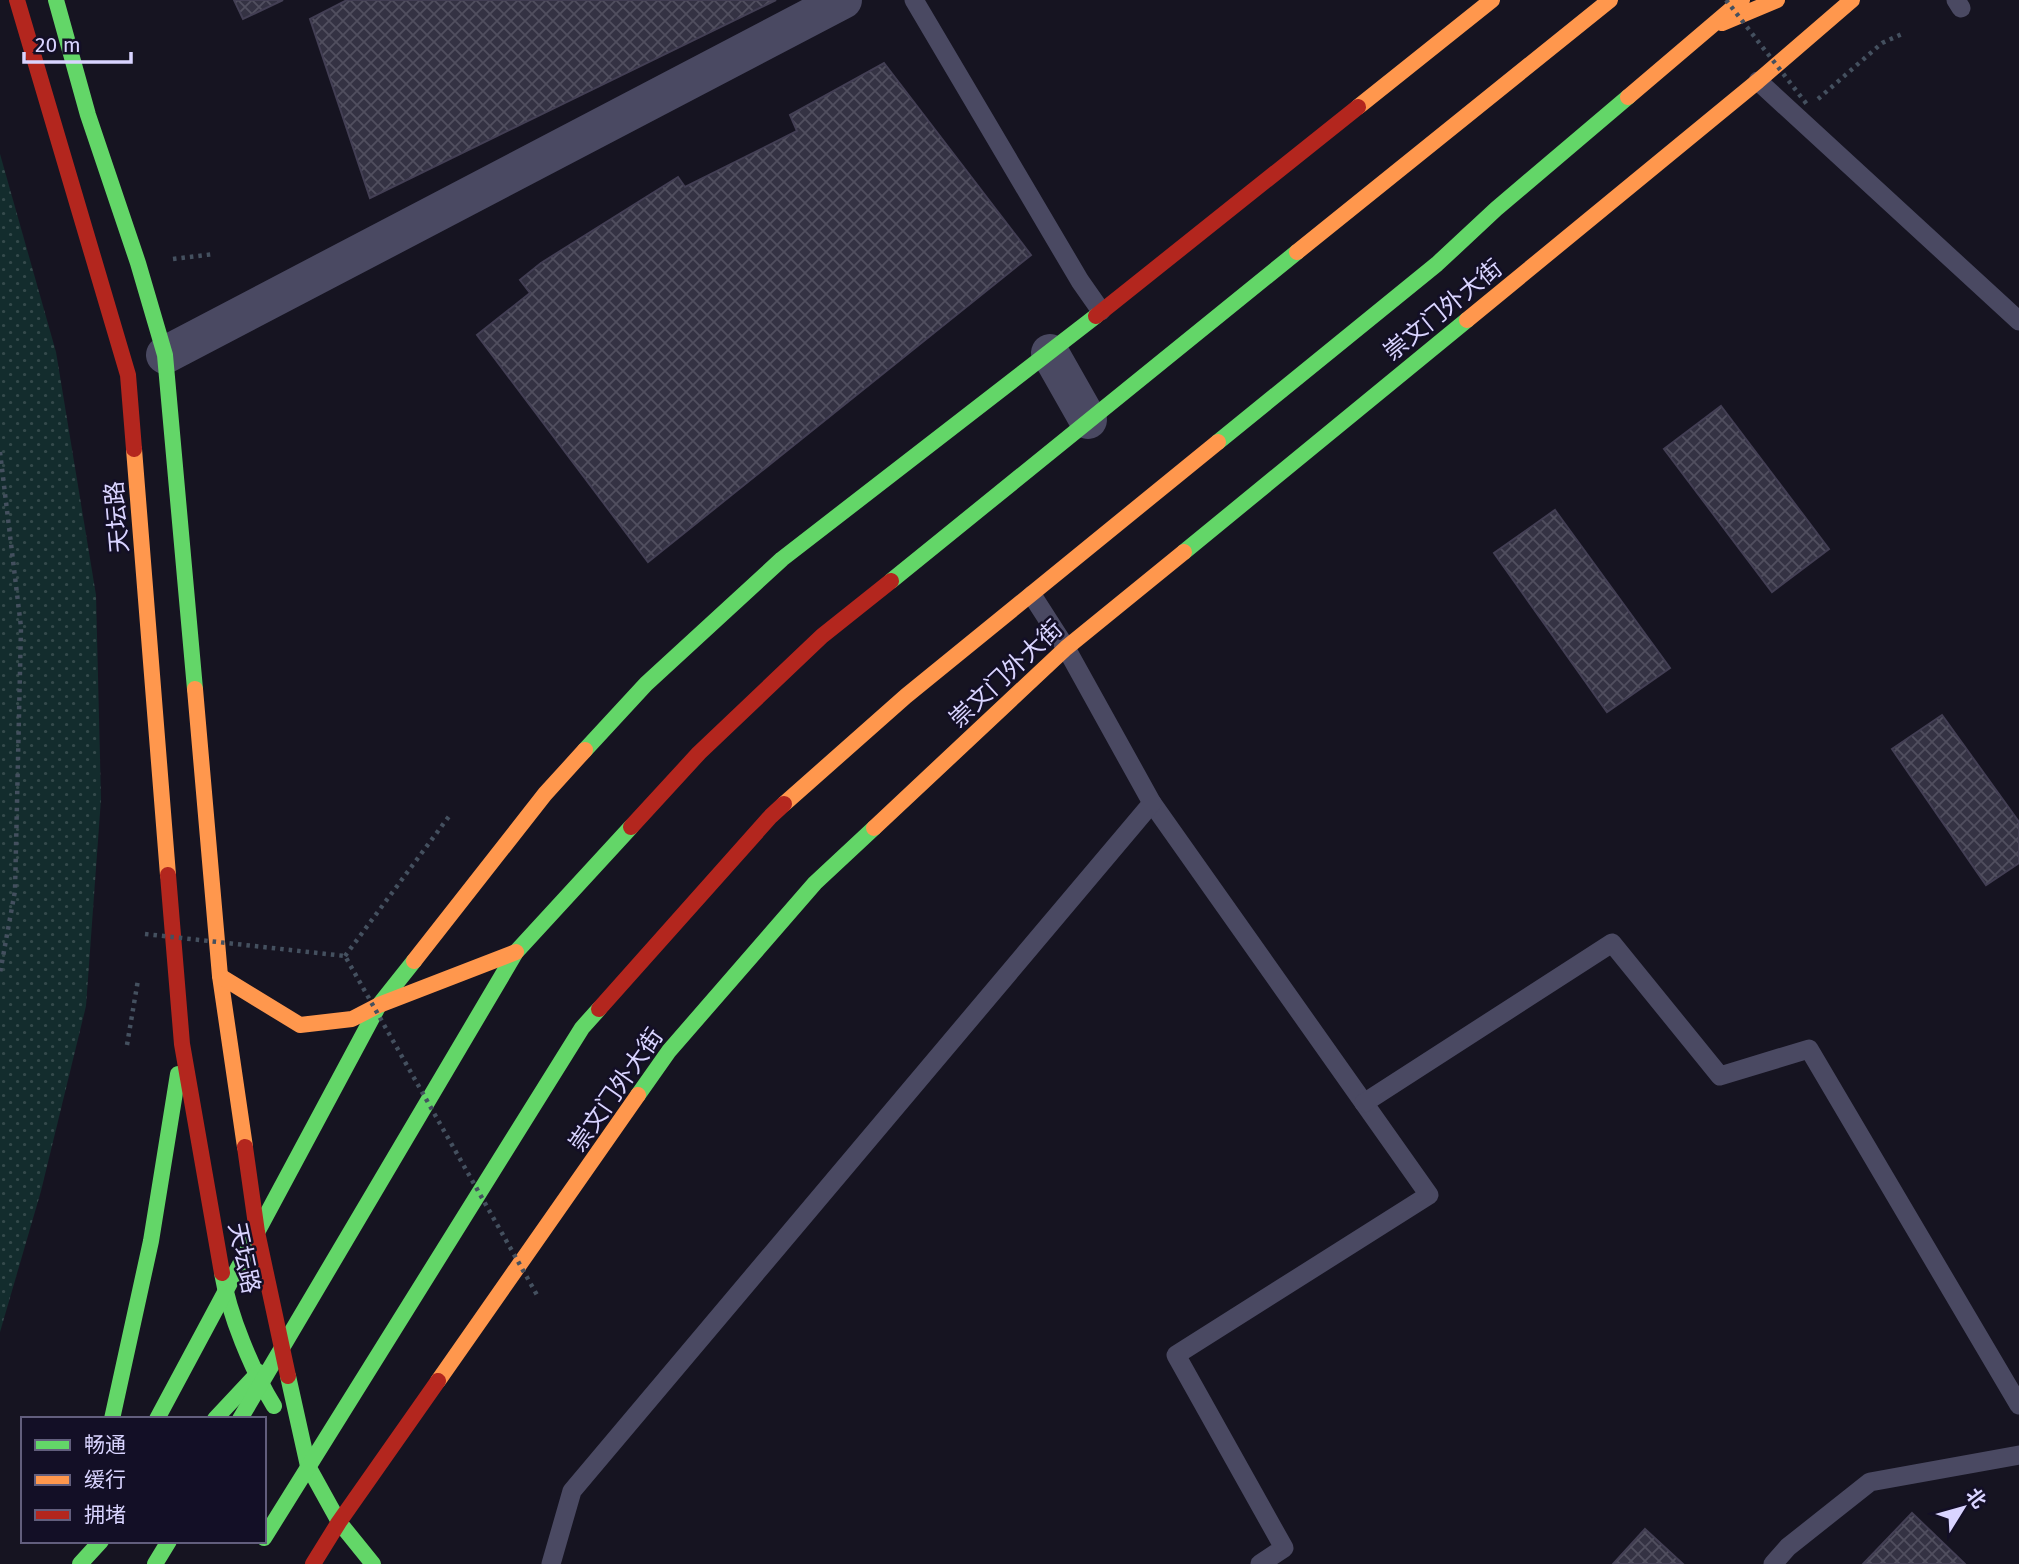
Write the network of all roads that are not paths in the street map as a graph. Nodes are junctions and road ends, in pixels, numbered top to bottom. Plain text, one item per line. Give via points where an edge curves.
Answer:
1 (17, 0) edge
2 (56, 0) edge
3 (843, 0) edge
4 (914, 0) edge
5 (1492, 0) edge
6 (1610, 0) edge
7 (1742, 0) edge
8 (1777, 0) edge
9 (1852, 0) edge
10 (1707, 29) junction
11 (1758, 81) junction
12 (1101, 311) junction
13 (2019, 321) edge
14 (1050, 353) junction
15 (164, 355) junction
16 (1088, 420) junction
17 (1032, 595) junction
18 (1066, 648) junction
19 (1152, 803) junction
20 (516, 952) junction
21 (220, 976) junction
22 (379, 1005) junction
23 (182, 1044) junction
24 (1364, 1103) junction
25 (257, 1232) junction
26 (225, 1293) junction
27 (281, 1347) junction
28 (259, 1378) junction
29 (2019, 1405) edge
30 (112, 1417) edge
31 (158, 1417) edge
32 (217, 1417) edge
33 (241, 1417) edge
34 (2019, 1455) edge
35 (308, 1466) junction
36 (339, 1522) junction
37 (266, 1536) edge
38 (85, 1543) edge
39 (91, 1543) edge
40 (99, 1543) edge
41 (168, 1543) edge
42 (80, 1564) edge
43 (155, 1564) edge
44 (313, 1564) edge
45 (373, 1564) edge
46 (551, 1564) edge
47 (1260, 1564) edge
48 (1773, 1564) edge

1 - 23 street, 天坛路 via 128,375
2 - 15 street
3 - 15 street
4 - 12 lane
5 - 12 street
6 - 16 street
7 - 10 street, 崇文门外大街
8 - 10 street
9 - 11 street, 崇文门外大街
10 - 17 street, 崇文门外大街 via 1437,264
11 - 13 lane
11 - 18 street, 崇文门外大街
12 - 14 street
14 - 16 street
14 - 22 street via 782,559 646,684 545,794
15 - 21 street
16 - 20 street via 821,636 699,753
17 - 18 lane
17 - 35 street, 崇文门外大街 via 906,696 771,816 582,1028
18 - 19 lane
18 - 36 street, 崇文门外大街 via 816,883 669,1051
19 - 24 lane
19 - 46 lane via 572,1491
20 - 22 street
20 - 27 street
21 - 22 street via 300,1024 352,1018
21 - 25 street
22 - 25 street
23 - 26 street, 天坛路
23 - 30 street, 天坛路 via 150,1241
24 - 29 lane via 1612,943 1720,1076 1809,1049
24 - 47 lane via 1429,1195 1176,1355 1284,1548
25 - 26 street
25 - 27 street
26 - 28 street, 天坛路
26 - 31 street
27 - 28 street
27 - 35 street
28 - 32 street
28 - 33 street
28 - 35 street, 天坛路
34 - 48 lane via 1870,1482
35 - 36 street, 天坛路
35 - 37 street, 崇文门外大街
36 - 44 street, 崇文门外大街
36 - 45 street, 天坛路
38 - 42 street
39 - 42 street
40 - 42 street
41 - 43 street

